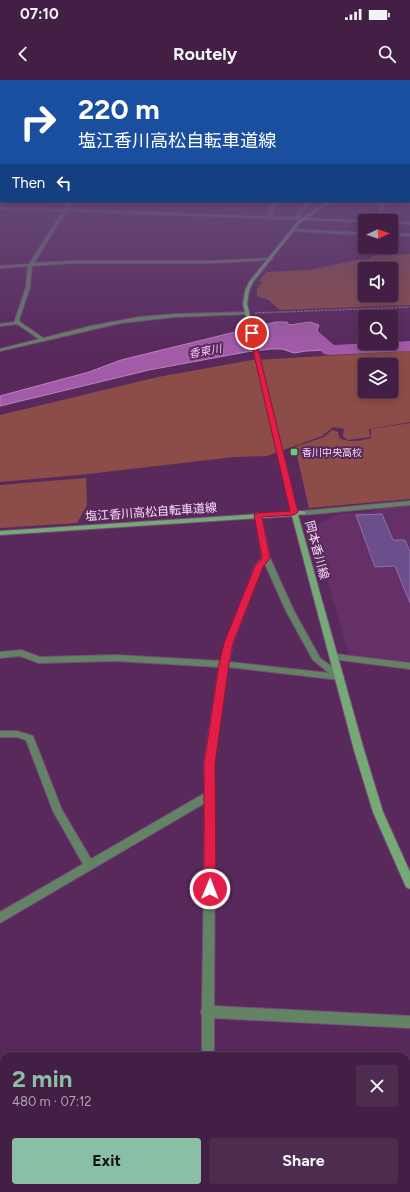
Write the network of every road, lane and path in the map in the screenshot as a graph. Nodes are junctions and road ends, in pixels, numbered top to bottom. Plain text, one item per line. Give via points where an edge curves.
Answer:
1 (44, 244) edge
2 (282, 244) edge
3 (271, 259) junction
4 (30, 266) junction
5 (0, 267) edge
6 (410, 307) edge
7 (246, 313) junction
8 (253, 313) dead end
9 (18, 323) junction
10 (0, 325) edge
11 (44, 340) junction
12 (0, 350) edge
13 (410, 503) edge
14 (299, 513) junction
15 (258, 515) junction
16 (0, 533) edge
17 (266, 558) junction
18 (0, 655) edge
19 (335, 657) junction
20 (224, 664) junction
21 (410, 666) edge
22 (340, 677) junction
23 (0, 734) edge
24 (209, 795) junction
25 (89, 864) junction
26 (410, 884) edge
27 (0, 918) edge
28 (208, 1012) junction
29 (410, 1022) edge
30 (208, 1052) edge

1 - 4 street
2 - 3 main road, 岡本香川線
3 - 4 street via 212,262 73,262
3 - 7 main road, 岡本香川線 via 251,282 247,291
4 - 5 street
4 - 9 street via 28,287
6 - 8 path
7 - 11 street via 133,320 104,324
7 - 14 main road, 岡本香川線
9 - 10 street
9 - 11 street
11 - 12 street
13 - 14 street
14 - 15 main road, 塩江香川高松自転車道線
14 - 19 main road, 岡本香川線
15 - 16 main road, 塩江香川高松自転車道線
15 - 17 street
17 - 20 street via 259,566 229,643
17 - 22 street via 290,611 317,660
18 - 20 street via 21,653 39,660 116,658
19 - 21 street
19 - 22 main road, 岡本香川線
20 - 22 street
20 - 24 street via 209,764
22 - 26 main road, 岡本香川線 via 378,812
23 - 25 street via 17,734 30,738 58,811
24 - 25 street
24 - 28 street
25 - 27 street
28 - 29 street
28 - 30 street

